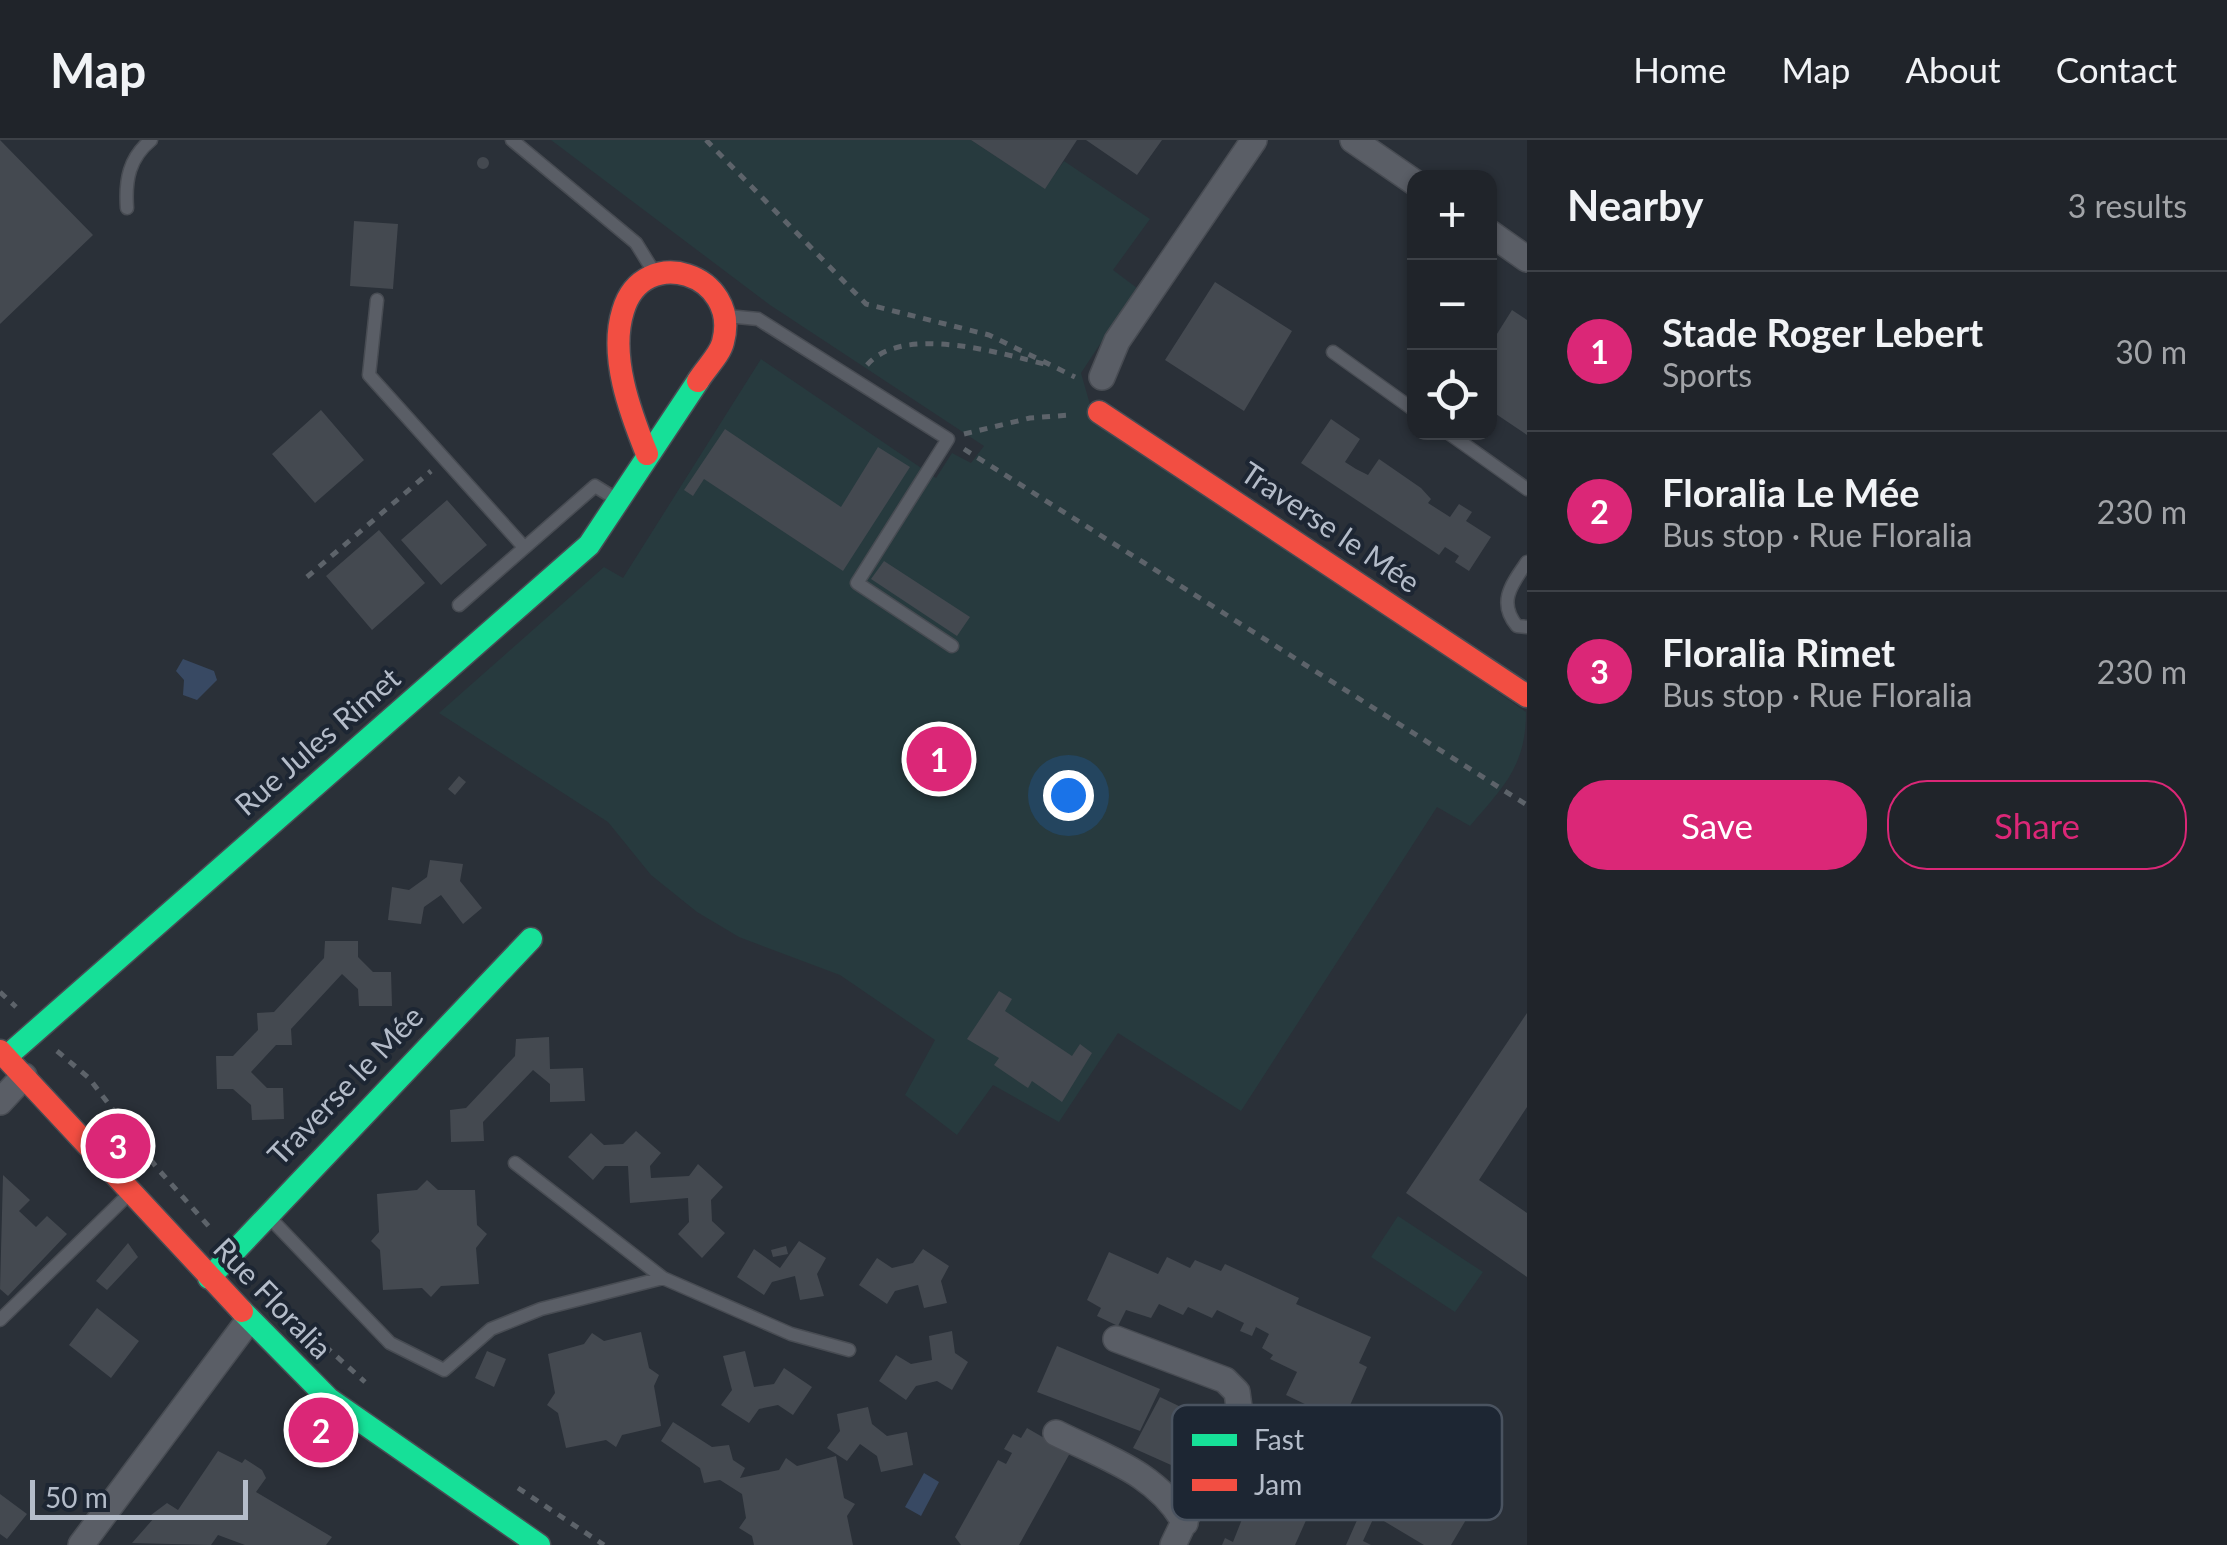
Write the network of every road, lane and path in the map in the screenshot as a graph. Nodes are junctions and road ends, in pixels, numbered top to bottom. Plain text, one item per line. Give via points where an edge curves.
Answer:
1 (151, 140) edge
2 (512, 140) edge
3 (706, 140) edge
4 (1254, 140) edge
5 (1352, 140) edge
6 (1407, 177) edge
7 (127, 208) dead end
8 (1497, 239) edge
9 (1527, 259) edge
10 (655, 274) junction
11 (376, 300) dead end
12 (728, 316) junction
13 (1332, 352) dead end
14 (1061, 368) junction
15 (1102, 378) dead end
16 (857, 382) junction
17 (1407, 405) edge
18 (1099, 412) junction
19 (948, 439) junction
20 (1458, 440) edge
21 (648, 454) junction
22 (444, 460) junction
23 (1527, 489) edge
24 (618, 500) junction
25 (524, 546) junction
26 (1527, 562) edge
27 (307, 577) dead end
28 (460, 605) dead end
29 (1527, 627) edge
30 (952, 646) dead end
31 (1527, 696) edge
32 (1527, 805) edge
33 (531, 940) dead end
34 (0, 992) edge
35 (22, 1014) dead end
36 (50, 1045) dead end
37 (3, 1054) edge
38 (24, 1076) junction
39 (0, 1102) edge
40 (515, 1164) dead end
41 (131, 1192) junction
42 (268, 1216) junction
43 (232, 1252) junction
44 (209, 1278) junction
45 (663, 1278) junction
46 (0, 1320) edge
47 (249, 1320) junction
48 (318, 1338) dead end
49 (1116, 1339) dead end
50 (849, 1350) dead end
51 (370, 1387) dead end
52 (1238, 1405) edge
53 (1056, 1433) dead end
54 (510, 1482) dead end
55 (1172, 1504) edge
56 (81, 1545) edge
57 (538, 1545) edge
58 (604, 1545) edge

1 - 7 lane via 125,180
2 - 10 lane via 636,242
3 - 14 path via 866,304 988,335
4 - 15 street via 1117,341
5 - 6 street
8 - 9 street
10 - 12 street via 675,270 705,278
10 - 21 street via 634,288 623,310 629,413
11 - 22 lane via 369,375
12 - 16 lane via 758,319
12 - 21 street, Rue Jules Rimet via 723,343
13 - 17 lane
14 - 16 path via 980,348 916,343 870,360
14 - 18 path via 1083,382
16 - 19 lane
18 - 19 path via 1030,418
18 - 31 street, Traverse le Mée
19 - 30 lane via 857,584
19 - 32 path
20 - 23 lane
21 - 24 street, Rue Jules Rimet
22 - 25 lane
22 - 27 path
24 - 25 lane via 595,486
24 - 37 street, Rue Jules Rimet via 589,545 554,577
25 - 28 lane
26 - 29 lane via 1506,602 1509,616
33 - 42 street, Traverse le Mée
34 - 35 path
36 - 43 path via 89,1078
37 - 38 street, Rue Floralia
38 - 39 street
38 - 41 street, Rue Floralia
40 - 45 lane
41 - 44 street, Rue Floralia
41 - 46 lane
42 - 43 street, Traverse le Mée
42 - 45 lane via 390,1343 444,1370 490,1329
43 - 44 street, Traverse le Mée
44 - 47 street, Rue Floralia
45 - 50 lane via 790,1334
47 - 56 street
47 - 57 street, Rue Floralia via 329,1399
48 - 51 path
49 - 52 street via 1225,1380 1237,1392
53 - 55 street via 1148,1480
54 - 58 path

